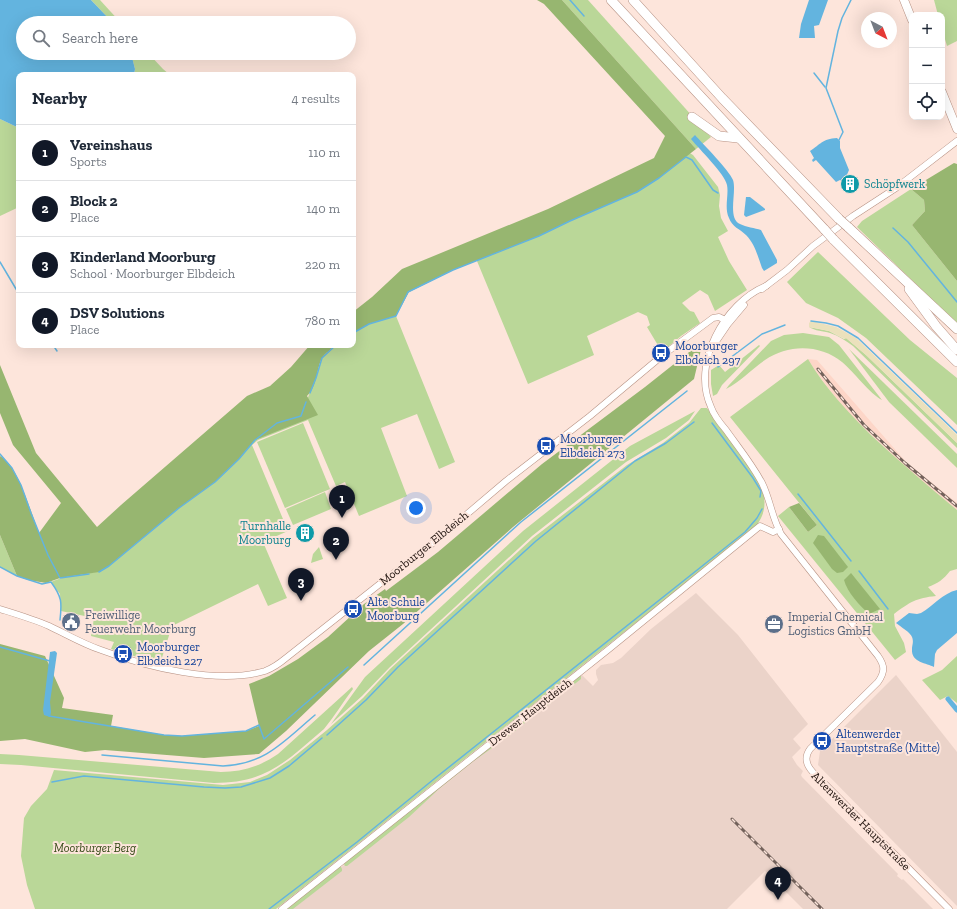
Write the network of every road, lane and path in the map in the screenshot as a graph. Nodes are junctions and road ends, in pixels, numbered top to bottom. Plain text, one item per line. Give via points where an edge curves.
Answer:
1 (611, 0) edge
2 (632, 0) edge
3 (904, 0) edge
4 (909, 12) edge
5 (945, 99) edge
6 (692, 117) dead end
7 (957, 129) edge
8 (738, 138) junction
9 (957, 141) edge
10 (899, 275) junction
11 (766, 286) junction
12 (733, 318) junction
13 (725, 320) junction
14 (957, 329) edge
15 (711, 350) junction
16 (957, 350) edge
17 (957, 362) edge
18 (779, 529) junction
19 (0, 609) edge
20 (282, 909) edge
21 (949, 909) edge

1 - 8 highway
2 - 10 highway, bridge via 839,219
3 - 4 main road
5 - 7 main road
6 - 8 highway via 719,136
8 - 17 highway, bridge via 833,239
9 - 11 street via 896,188 813,246
10 - 14 highway
10 - 16 highway
11 - 12 street
11 - 13 street via 748,296
12 - 13 street, Moorburger Elbdeich
12 - 15 street, Altenwerder Hauptstraße
13 - 15 street, Altenwerder Hauptstraße via 715,336
13 - 19 street, Moorburger Elbdeich via 719,317 712,318 663,355 411,561 286,658 266,670 217,676 180,672 107,652 47,625
15 - 18 street, Altenwerder Hauptstraße via 705,372 708,402 715,416 760,479
18 - 20 street, Drewer Hauptdeich via 773,532 760,526
18 - 21 street, Altenwerder Hauptstraße via 878,656 884,668 878,682 810,749 806,758 807,763 828,788

